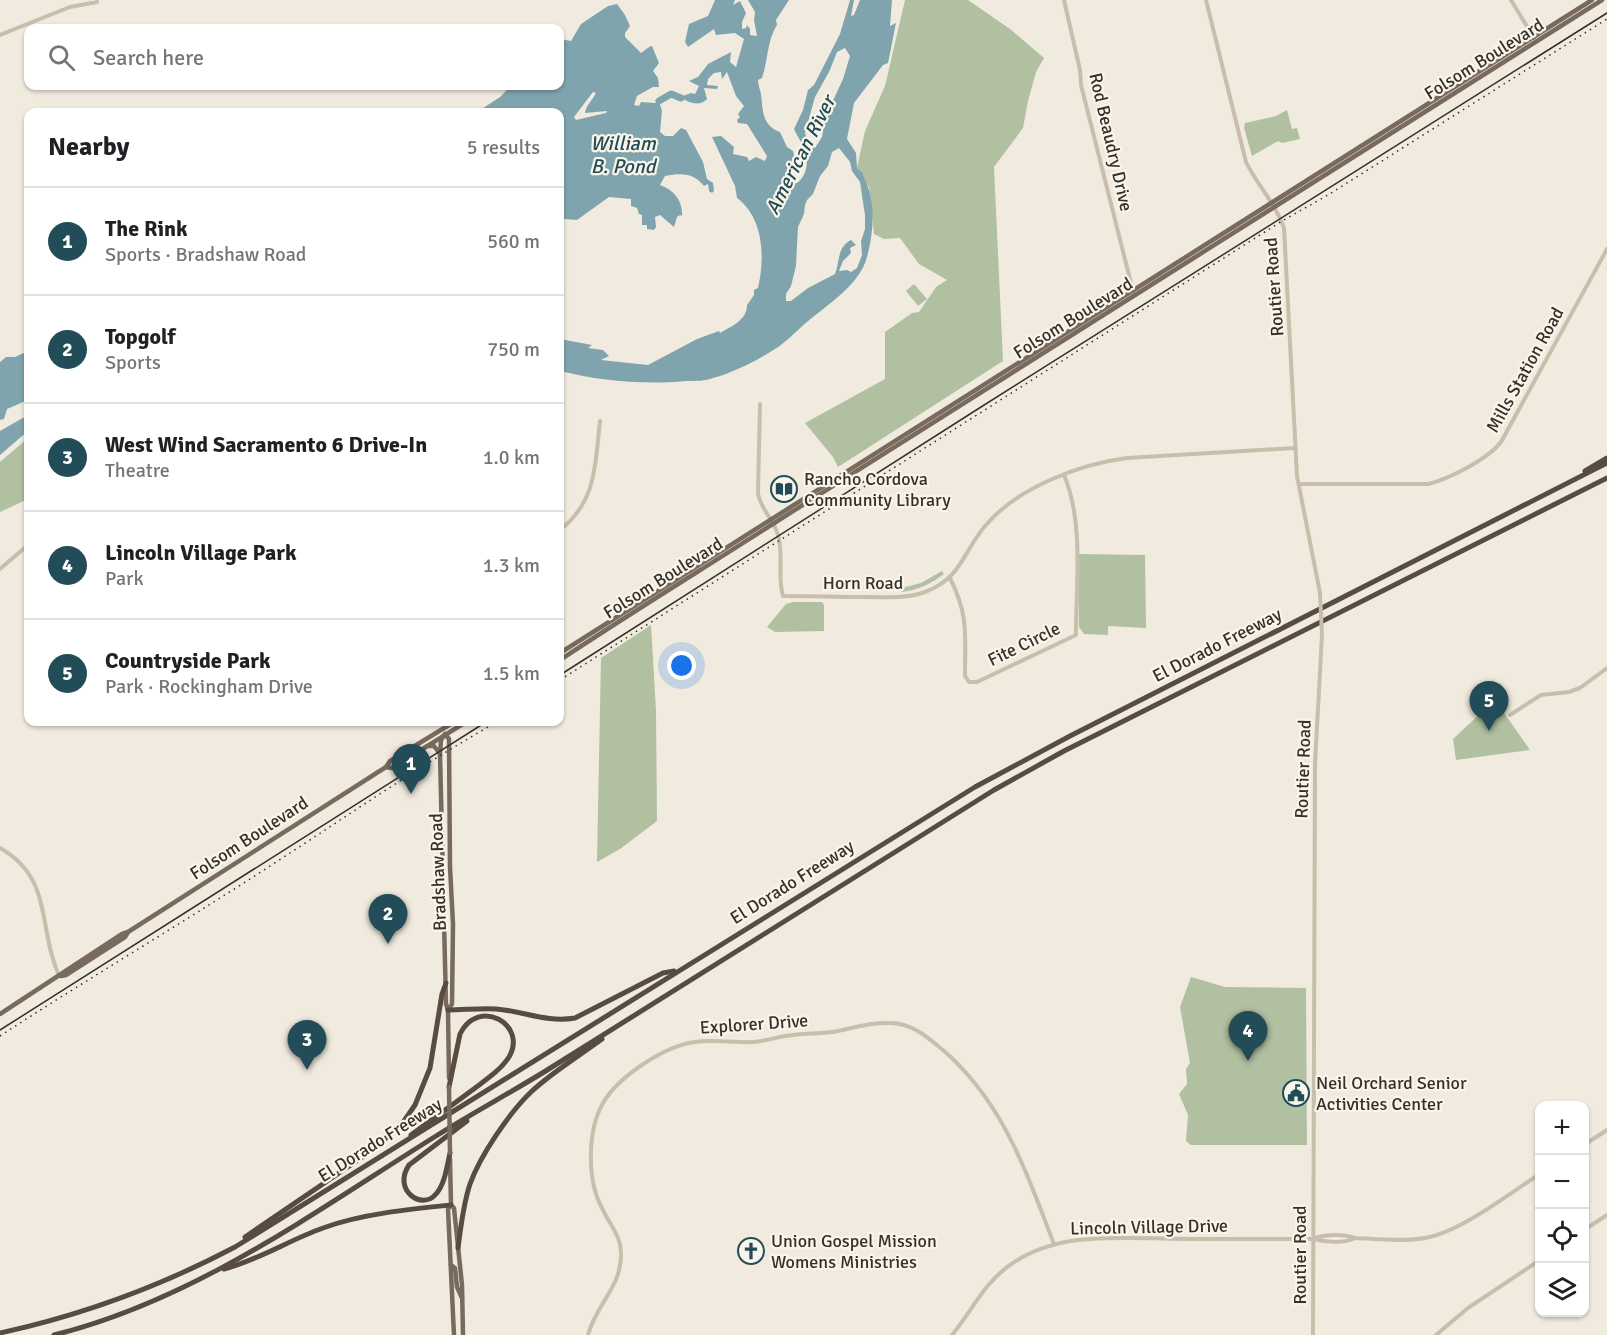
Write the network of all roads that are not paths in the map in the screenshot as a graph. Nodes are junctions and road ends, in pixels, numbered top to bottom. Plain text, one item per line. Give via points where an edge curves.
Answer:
1 (1064, 0) edge
2 (1206, 0) edge
3 (1511, 0) edge
4 (1592, 0) edge
5 (1602, 0) edge
6 (97, 1) edge
7 (28, 24) edge
8 (24, 25) edge
9 (0, 35) edge
10 (1534, 39) junction
11 (1338, 159) junction
12 (1323, 178) junction
13 (1271, 202) junction
14 (1275, 208) junction
15 (1216, 237) junction
16 (1607, 249) edge
17 (1199, 255) junction
18 (1134, 292) junction
19 (760, 404) dead end
20 (600, 421) dead end
21 (883, 447) junction
22 (1295, 448) junction
23 (1607, 458) edge
24 (1607, 463) edge
25 (863, 467) junction
26 (1064, 475) junction
27 (1607, 478) edge
28 (832, 480) junction
29 (1607, 482) edge
30 (1299, 484) junction
31 (1593, 485) junction
32 (814, 498) junction
33 (1536, 500) junction
34 (772, 522) junction
35 (564, 526) edge
36 (24, 548) edge
37 (709, 558) junction
38 (0, 568) edge
39 (688, 578) junction
40 (950, 578) junction
41 (564, 650) edge
42 (564, 657) edge
43 (1607, 668) edge
44 (1510, 715) dead end
45 (441, 726) edge
46 (444, 726) edge
47 (458, 726) edge
48 (445, 734) junction
49 (427, 746) junction
50 (440, 754) junction
51 (386, 767) junction
52 (0, 848) edge
53 (444, 920) junction
54 (453, 949) junction
55 (679, 970) junction
56 (59, 977) junction
57 (446, 983) junction
58 (448, 1010) junction
59 (0, 1014) edge
60 (634, 1015) junction
61 (449, 1087) junction
62 (485, 1107) junction
63 (1607, 1130) edge
64 (1589, 1142) edge
65 (450, 1153) junction
66 (376, 1160) junction
67 (1535, 1177) edge
68 (451, 1205) junction
69 (1607, 1215) edge
70 (1589, 1227) edge
71 (1313, 1239) junction
72 (1054, 1244) junction
73 (458, 1248) junction
74 (211, 1259) junction
75 (1535, 1263) edge
76 (451, 1265) junction
77 (217, 1271) junction
78 (463, 1300) junction
79 (0, 1333) edge
80 (464, 1334) edge
81 (54, 1335) edge
82 (454, 1335) edge
83 (588, 1335) edge
84 (952, 1335) edge
85 (1313, 1335) edge
86 (1436, 1335) edge

1 - 18 street, Rod Beaudry Drive via 1081,85
2 - 13 street, Routier Road via 1246,162
3 - 10 street
4 - 10 main road, Folsom Boulevard
5 - 10 main road, Folsom Boulevard
6 - 7 street
8 - 9 street
10 - 11 main road, Folsom Boulevard
10 - 12 main road, Folsom Boulevard
11 - 12 main road via 1338,164
11 - 13 main road, Folsom Boulevard
12 - 14 main road, Folsom Boulevard
13 - 14 street, Routier Road
13 - 15 main road, Folsom Boulevard
14 - 17 main road, Folsom Boulevard
14 - 22 street, Routier Road via 1284,230
15 - 17 main road
15 - 18 main road, Folsom Boulevard
16 - 30 street, Mills Station Road via 1501,442 1491,453 1428,484
17 - 18 main road, Folsom Boulevard
18 - 21 main road, Folsom Boulevard
18 - 25 main road, Folsom Boulevard
19 - 34 street via 758,493
20 - 35 street via 589,493
21 - 25 main road
21 - 28 main road, Folsom Boulevard
22 - 26 street, Horn Road via 1113,460
22 - 30 street, Routier Road
23 - 33 highway
24 - 33 highway, El Dorado Freeway
25 - 32 main road, Folsom Boulevard
26 - 40 street, Horn Road via 1034,488 997,514
26 - 40 street, Fite Circle via 1072,492 1076,518 1076,635 977,682 969,682 965,676 965,618
27 - 31 highway, El Dorado Freeway
28 - 32 main road
28 - 34 main road, Folsom Boulevard
29 - 31 highway
30 - 71 street, Routier Road, bridge via 1320,593 1322,635 1315,764
31 - 60 highway, El Dorado Freeway via 1004,784
32 - 34 main road, Folsom Boulevard
33 - 55 highway, El Dorado Freeway via 984,782
34 - 37 main road, Folsom Boulevard
34 - 39 main road, Folsom Boulevard
34 - 40 street, Horn Road via 780,546 783,596 904,597 925,592
36 - 38 street
37 - 39 main road
37 - 41 main road, Folsom Boulevard
39 - 42 main road, Folsom Boulevard
43 - 44 street via 1580,688 1541,694
45 - 51 main road, Folsom Boulevard
46 - 48 street, Bradshaw Road
47 - 48 main road, Folsom Boulevard
48 - 49 main road, Folsom Boulevard
48 - 50 main road, Bradshaw Road
48 - 54 main road, Bradshaw Road via 449,742
49 - 50 main road via 434,746
49 - 51 main road, Folsom Boulevard via 392,768
50 - 53 main road, Bradshaw Road
51 - 56 main road, Folsom Boulevard
52 - 56 street via 21,862 32,878
53 - 54 main road via 447,940
53 - 57 main road, Bradshaw Road
54 - 58 main road, Bradshaw Road via 452,1004
55 - 58 highway via 663,973 586,1013 562,1020 497,1009
55 - 66 highway, El Dorado Freeway
56 - 59 main road, Folsom Boulevard
57 - 58 main road, Bradshaw Road
57 - 74 highway via 430,1068 404,1121 316,1190
58 - 61 main road, Bradshaw Road
60 - 62 highway, El Dorado Freeway
60 - 73 highway via 532,1091 510,1115 476,1169 463,1212
61 - 65 main road, Bradshaw Road, bridge
61 - 66 highway via 464,1026 471,1019 487,1015 504,1022 513,1046 506,1062
62 - 65 highway via 409,1165 403,1180 409,1194 424,1200 436,1195
62 - 77 highway, El Dorado Freeway
63 - 64 street
65 - 68 main road, Bradshaw Road
66 - 74 highway, El Dorado Freeway
67 - 71 street, Lincoln Village Drive via 1444,1233 1418,1239
68 - 73 main road, Bradshaw Road
68 - 76 main road, Bradshaw Road
68 - 77 highway via 347,1221 305,1235 242,1265
69 - 70 street
71 - 72 street, Lincoln Village Drive via 1098,1238
71 - 85 street, Routier Road
72 - 83 street, Explorer Drive via 1000,1118 958,1064 917,1030 875,1023 755,1042 689,1043 662,1053 621,1082 603,1102 595,1121 593,1185 620,1240 621,1256 615,1284 596,1313
72 - 84 street, Lincoln Village Drive via 1029,1253 1002,1271 979,1295
73 - 78 main road, Bradshaw Road
74 - 79 highway, El Dorado Freeway via 123,1298
75 - 86 street
76 - 78 main road
76 - 82 main road, Bradshaw Road
77 - 81 highway, El Dorado Freeway via 126,1311
78 - 80 main road, Bradshaw Road

